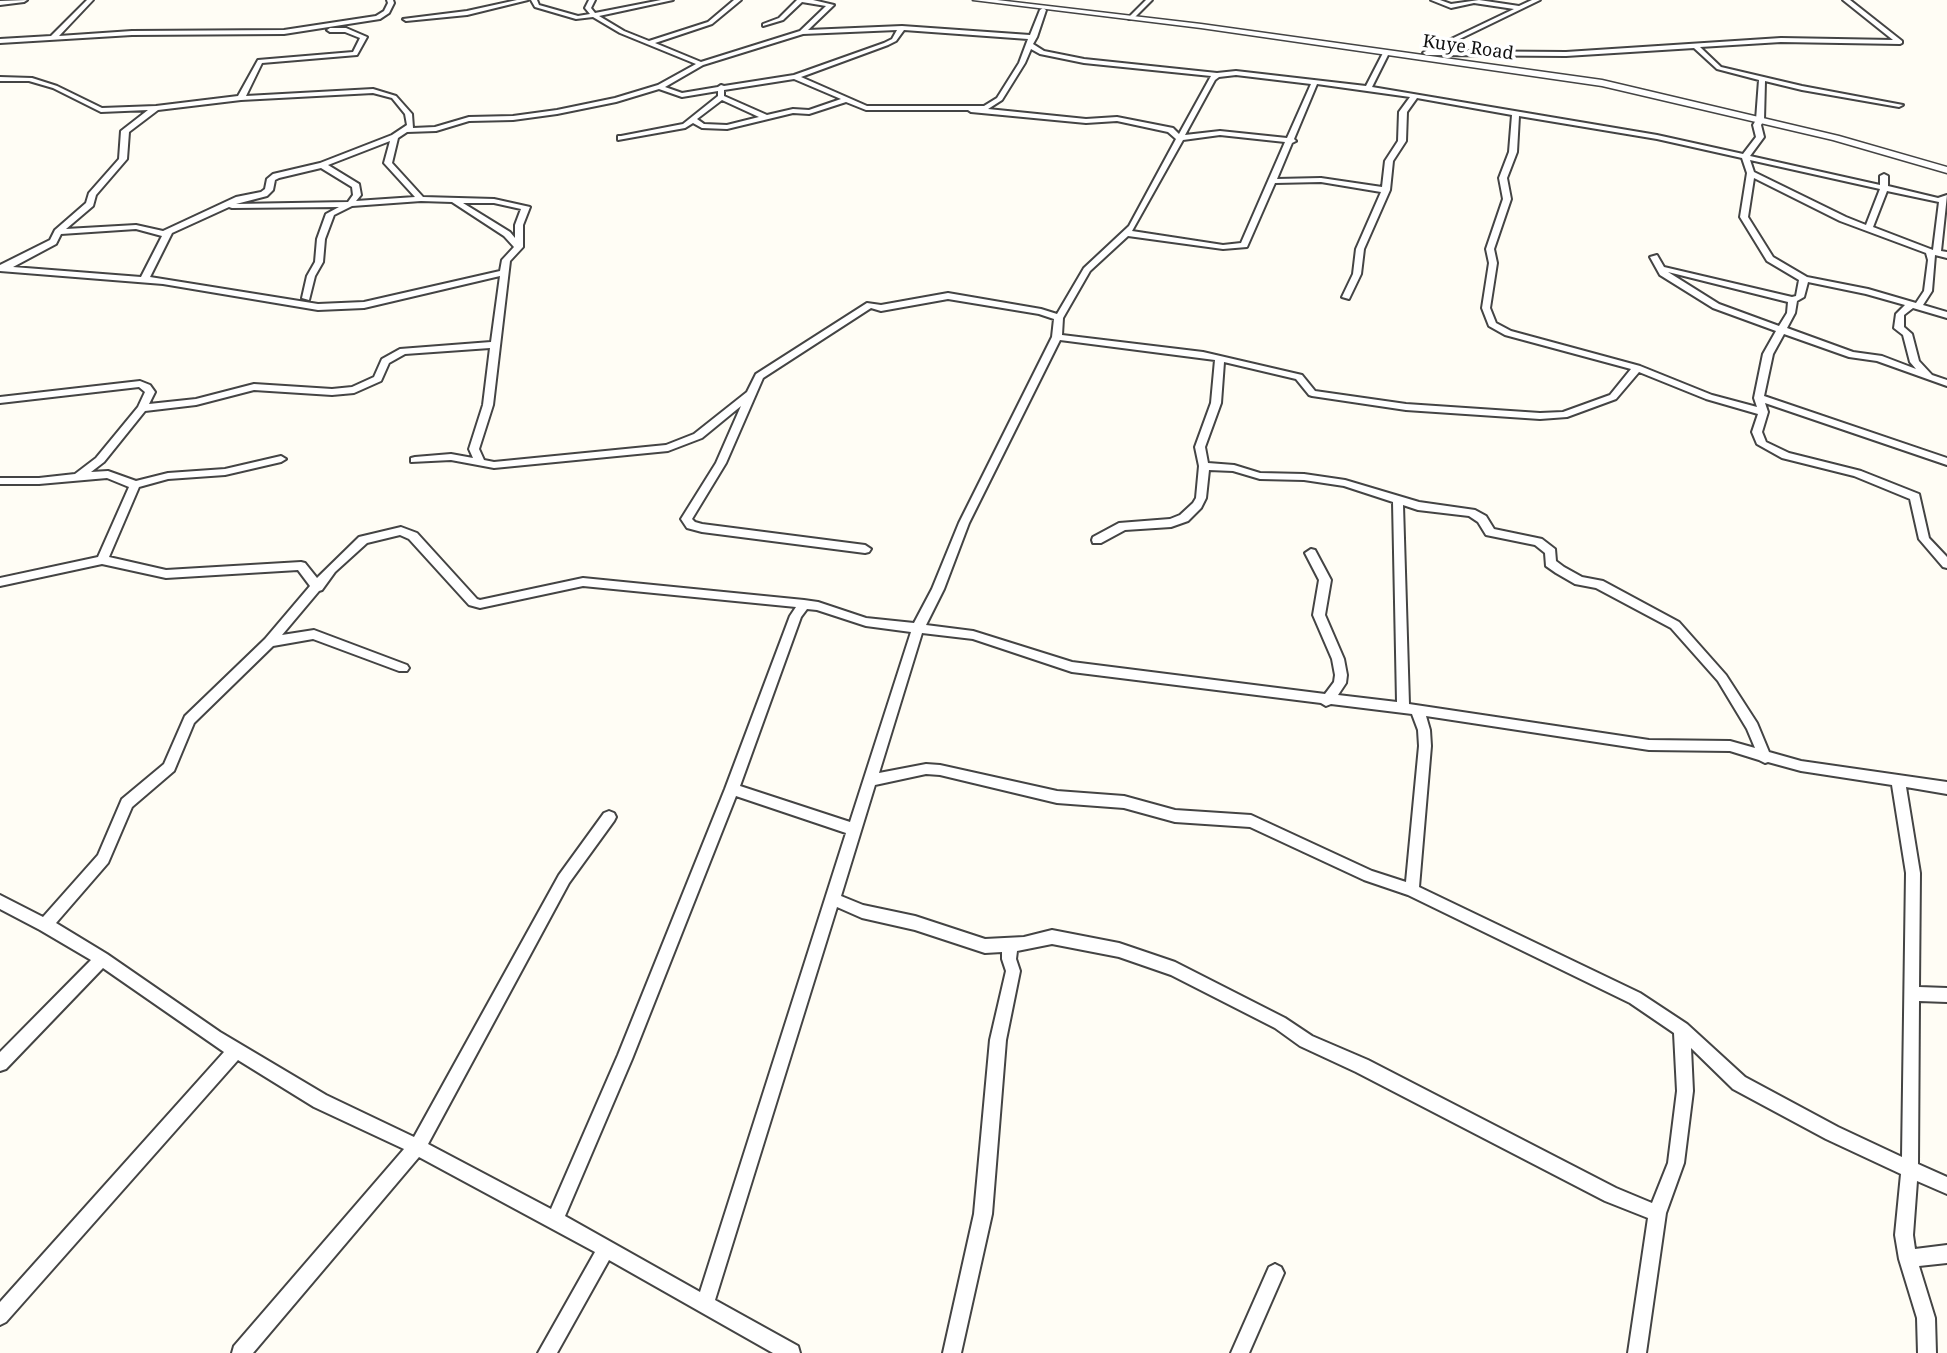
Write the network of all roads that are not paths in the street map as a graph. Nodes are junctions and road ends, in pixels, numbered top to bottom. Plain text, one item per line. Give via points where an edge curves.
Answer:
1 (24, 0) edge
2 (90, 0) edge
3 (390, 0) edge
4 (525, 0) edge
5 (534, 0) edge
6 (592, 0) edge
7 (670, 0) edge
8 (738, 0) edge
9 (801, 0) edge
10 (977, 0) edge
11 (1149, 0) edge
12 (1434, 0) edge
13 (1537, 0) edge
14 (1846, 0) edge
15 (652, 1) edge
16 (991, 1) edge
17 (0, 3) edge
18 (1520, 8) junction
19 (1043, 10) junction
20 (594, 15) junction
21 (406, 19) dead end
22 (1131, 19) junction
23 (765, 25) dead end
24 (312, 28) junction
25 (902, 28) junction
26 (802, 32) junction
27 (1034, 37) junction
28 (53, 38) junction
29 (0, 41) edge
30 (651, 42) junction
31 (1029, 44) junction
32 (1697, 48) junction
33 (1386, 53) junction
34 (1423, 55) junction
35 (701, 64) junction
36 (1217, 75) junction
37 (795, 77) junction
38 (0, 79) edge
39 (1762, 80) junction
40 (1315, 82) junction
41 (659, 87) junction
42 (721, 87) junction
43 (1368, 88) junction
44 (721, 97) junction
45 (1414, 97) junction
46 (241, 98) junction
47 (843, 101) junction
48 (1899, 105) dead end
49 (156, 107) junction
50 (971, 110) junction
51 (1516, 113) junction
52 (765, 117) junction
53 (1760, 120) junction
54 (695, 121) junction
55 (406, 130) junction
56 (394, 137) junction
57 (621, 138) dead end
58 (1180, 138) junction
59 (1292, 141) junction
60 (1745, 157) junction
61 (322, 165) junction
62 (1947, 170) edge
63 (1751, 173) junction
64 (1884, 176) dead end
65 (1274, 181) junction
66 (1884, 189) junction
67 (1386, 190) junction
68 (421, 199) junction
69 (1945, 199) edge
70 (455, 201) junction
71 (350, 204) junction
72 (225, 206) junction
73 (1868, 229) junction
74 (58, 232) junction
75 (169, 232) junction
76 (1126, 233) junction
77 (519, 247) junction
78 (1934, 253) junction
79 (1947, 256) edge
80 (1654, 257) dead end
81 (2, 268) edge
82 (1661, 268) junction
83 (505, 272) junction
84 (1804, 279) junction
85 (144, 280) junction
86 (1346, 297) dead end
87 (306, 298) junction
88 (1793, 300) junction
89 (294, 301) junction
90 (1915, 305) junction
91 (318, 307) junction
92 (1947, 315) edge
93 (1059, 318) junction
94 (1783, 329) junction
95 (1057, 337) junction
96 (494, 345) junction
97 (1220, 360) junction
98 (1637, 368) junction
99 (1929, 377) junction
100 (1947, 383) edge
101 (751, 394) junction
102 (1759, 398) junction
103 (0, 400) edge
104 (142, 408) junction
105 (1763, 412) junction
106 (281, 459) dead end
107 (100, 460) junction
108 (415, 460) dead end
109 (1947, 462) edge
110 (480, 463) junction
111 (1204, 466) junction
112 (108, 474) junction
113 (78, 477) junction
114 (0, 481) edge
115 (135, 485) junction
116 (1398, 500) junction
117 (1097, 540) dead end
118 (865, 549) dead end
119 (1311, 553) dead end
120 (102, 560) junction
121 (1947, 564) edge
122 (331, 569) junction
123 (307, 573) junction
124 (0, 582) edge
125 (318, 587) junction
126 (804, 604) junction
127 (917, 630) junction
128 (269, 642) junction
129 (403, 668) dead end
130 (1326, 701) junction
131 (1410, 709) junction
132 (1765, 758) junction
133 (870, 780) junction
134 (1898, 782) junction
135 (1947, 788) edge
136 (732, 789) junction
137 (609, 817) dead end
138 (855, 830) junction
139 (1412, 890) junction
140 (833, 899) junction
141 (0, 902) edge
142 (45, 925) junction
143 (1010, 945) junction
144 (102, 959) junction
145 (1913, 994) junction
146 (1947, 995) edge
147 (1682, 1029) junction
148 (236, 1050) junction
149 (0, 1063) edge
150 (417, 1147) junction
151 (1910, 1170) junction
152 (1947, 1186) edge
153 (1657, 1213) junction
154 (555, 1220) junction
155 (606, 1249) junction
156 (1947, 1254) edge
157 (1908, 1259) junction
158 (1275, 1273) dead end
159 (705, 1305) junction
160 (0, 1316) edge
161 (241, 1353) edge
162 (547, 1353) edge
163 (791, 1353) edge
164 (952, 1353) edge
165 (1240, 1353) edge
166 (1637, 1353) edge
167 (1927, 1353) edge

1 - 17 street
2 - 28 street
3 - 24 street via 391,6 377,18
4 - 21 street via 467,13
5 - 20 street via 537,6 578,18
6 - 20 street via 588,8
7 - 15 street
8 - 30 street via 710,23
9 - 23 street via 781,19
9 - 26 street via 831,5
10 - 16 street, Kuye Road
11 - 22 street
12 - 18 street via 1451,6 1474,1
13 - 18 street
14 - 32 street via 1900,42 1781,40
15 - 20 street
16 - 19 street, Kuye Road
18 - 34 street
19 - 22 street, Kuye Road
19 - 27 street
20 - 30 street
22 - 33 street, Kuye Road
24 - 28 street
24 - 46 street via 346,30 364,37 355,54 260,61
25 - 26 street
25 - 27 street
25 - 37 street via 886,44
26 - 35 street
27 - 31 street
28 - 29 street
30 - 35 street
31 - 36 street via 1042,53 1084,61
31 - 50 street via 1000,99
32 - 34 street
32 - 39 street via 1719,68
33 - 34 street, Kuye Road
33 - 43 street
34 - 53 street, Kuye Road via 1602,83
35 - 41 street
36 - 40 street
36 - 58 street
37 - 42 street
37 - 47 street
38 - 49 street via 30,79 101,110
39 - 48 street
39 - 53 street
40 - 43 street
40 - 59 street
41 - 42 street via 682,95
41 - 55 street via 557,112
42 - 44 street
43 - 45 street
44 - 52 street
44 - 54 street
45 - 51 street
45 - 67 street via 1403,112 1402,141 1389,161
46 - 49 street
46 - 55 street via 384,93 394,97 408,114 411,126
47 - 50 street via 866,108
47 - 52 street via 810,113
49 - 74 street via 125,131 123,159 92,195 90,204
50 - 58 street via 1086,121 1117,119 1170,130
51 - 60 street
51 - 98 street via 1514,152 1503,178 1507,199 1490,249 1493,264 1486,308 1492,324 1508,333
52 - 54 street via 727,127 702,126
53 - 60 street via 1760,136
53 - 62 street, Kuye Road
54 - 57 street via 676,129
55 - 56 street
56 - 61 street
56 - 68 street via 388,163
58 - 59 street via 1220,133
58 - 76 street
59 - 65 street
60 - 63 street
60 - 66 street
61 - 71 street via 355,186 357,195
61 - 72 street via 271,178 264,194
63 - 73 street
63 - 84 street via 1744,217 1770,259
64 - 66 street
65 - 67 street via 1321,180
65 - 76 street via 1244,245 1223,247
66 - 69 street
66 - 73 street
67 - 86 street via 1360,249 1357,274
68 - 70 street
68 - 71 street
69 - 78 street
70 - 77 street via 508,234
70 - 77 street via 526,207 519,225
71 - 72 street
71 - 87 street via 330,214
72 - 75 street
73 - 78 street
74 - 75 street via 136,228
74 - 81 street via 53,242
75 - 85 street
76 - 93 street via 1087,270
77 - 83 street via 506,260
78 - 79 street
78 - 90 street via 1928,291
80 - 82 street
81 - 85 street
82 - 88 street
82 - 94 street via 1716,306
83 - 91 street via 364,305
83 - 96 street
84 - 88 street via 1800,297
84 - 90 street
85 - 89 street
87 - 89 street
87 - 91 street via 317,299
88 - 94 street
89 - 91 street
90 - 92 street
90 - 99 street via 1899,314 1899,328 1907,334 1915,362
93 - 95 street
93 - 101 street via 948,296 881,308 870,305 766,368
94 - 99 street
94 - 102 street via 1768,354
95 - 97 street
95 - 127 street via 964,523
96 - 104 street via 403,351 386,361 378,379 354,390 254,387 196,402
96 - 110 street via 488,405 474,449
97 - 98 street via 1299,377 1312,393 1406,407 1540,416 1564,415 1613,397
97 - 111 street via 1216,402 1200,447
98 - 105 street via 1709,397
99 - 100 street
101 - 110 street via 698,436 668,448
101 - 118 street via 720,463 686,519 691,525
102 - 105 street
102 - 109 street
103 - 104 street via 140,384 150,391
104 - 107 street
105 - 121 street via 1757,432 1762,444 1915,497 1924,539
106 - 115 street
107 - 112 street
107 - 113 street
108 - 110 street via 450,457
111 - 116 street via 1345,483
111 - 117 street via 1201,498 1184,518 1161,525 1124,526
112 - 113 street
112 - 115 street
113 - 114 street
115 - 120 street
116 - 131 street
116 - 132 street via 1471,513 1482,519 1490,532 1538,542 1550,552 1549,563 1560,570 1579,581 1599,584 1675,625 1722,678 1753,727
119 - 130 street via 1325,580 1319,615 1341,675
120 - 123 street via 166,574 301,566
120 - 124 street
122 - 123 street
122 - 125 street
122 - 126 street via 363,540 401,531 413,536 480,604 583,582
123 - 125 street
125 - 128 street
126 - 127 street via 866,622
126 - 136 street
127 - 130 street via 973,635 1072,667
127 - 133 street
128 - 129 street via 314,634
128 - 142 street via 189,720 169,767 127,803 103,859
130 - 131 street
131 - 132 street via 1649,745 1730,746
131 - 139 street via 1424,730 1425,746
132 - 134 street
133 - 138 street
133 - 139 street via 940,770 1057,797 1124,802 1175,816 1251,821 1369,876
134 - 135 street
134 - 145 street via 1913,873
136 - 138 street
136 - 154 street
137 - 150 street via 564,879
138 - 140 street
139 - 147 street via 1635,998
140 - 143 street via 985,946
140 - 159 street
141 - 142 street
142 - 144 street
143 - 153 street via 1052,937 1119,950 1175,969 1315,1046 1611,1195
143 - 164 street via 1013,971 998,1040 984,1214
144 - 148 street
144 - 149 street
145 - 146 street
145 - 151 street
147 - 151 street via 1739,1083
147 - 153 street via 1685,1091 1676,1163
148 - 150 street via 320,1101
148 - 160 street
150 - 154 street
150 - 161 street
151 - 152 street
151 - 157 street via 1904,1235
153 - 166 street
154 - 155 street
155 - 159 street
155 - 162 street
156 - 157 street
157 - 167 street via 1926,1318
158 - 165 street
159 - 163 street

